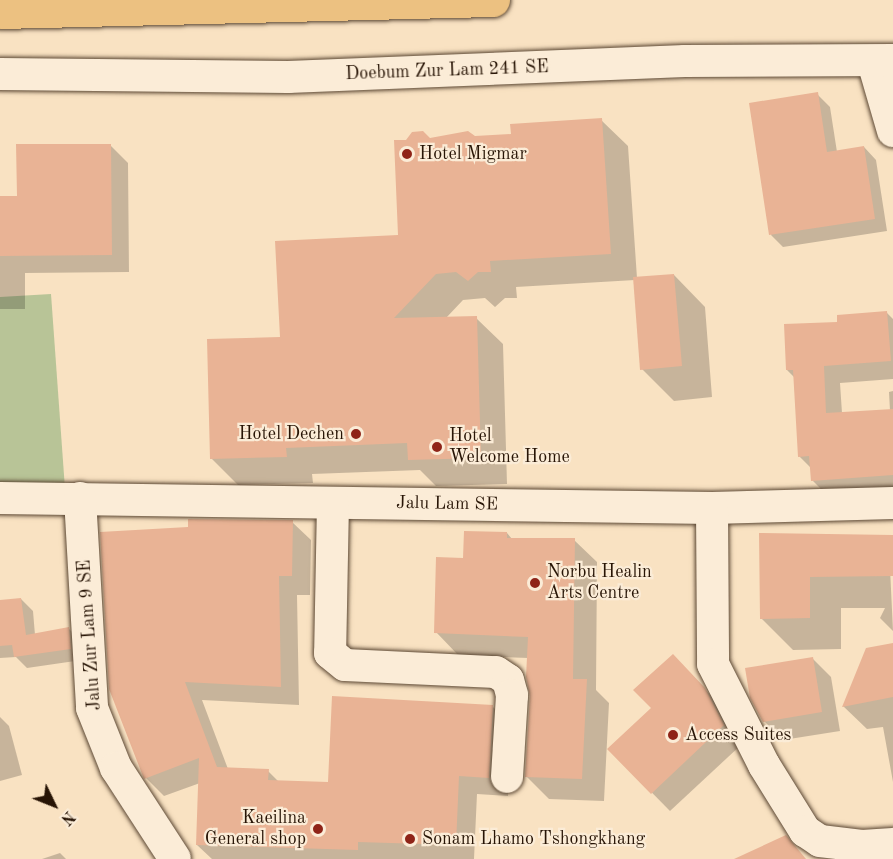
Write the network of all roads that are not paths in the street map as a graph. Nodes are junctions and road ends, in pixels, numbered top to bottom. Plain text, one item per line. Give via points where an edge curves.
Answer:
1 (493, 0) edge
2 (0, 12) edge
3 (883, 61) edge
4 (0, 74) edge
5 (893, 131) edge
6 (0, 498) edge
7 (80, 498) junction
8 (333, 503) junction
9 (893, 503) edge
10 (712, 508) junction
11 (507, 777) dead end
12 (893, 844) edge
13 (175, 859) edge

1 - 2 highway
3 - 4 street, Doebum Zur Lam 241 SE via 685,61 288,77
3 - 5 street
6 - 7 street, Jalu Lam SE
7 - 8 street, Jalu Lam SE
7 - 13 street, Jalu Zur Lam 9 SE via 92,708 116,768
8 - 10 street, Jalu Lam SE
8 - 11 street via 330,653 345,665 496,672 508,680 512,695
9 - 10 street, Jalu Lam SE
10 - 12 street via 712,664 764,765 805,831 820,841 862,846

